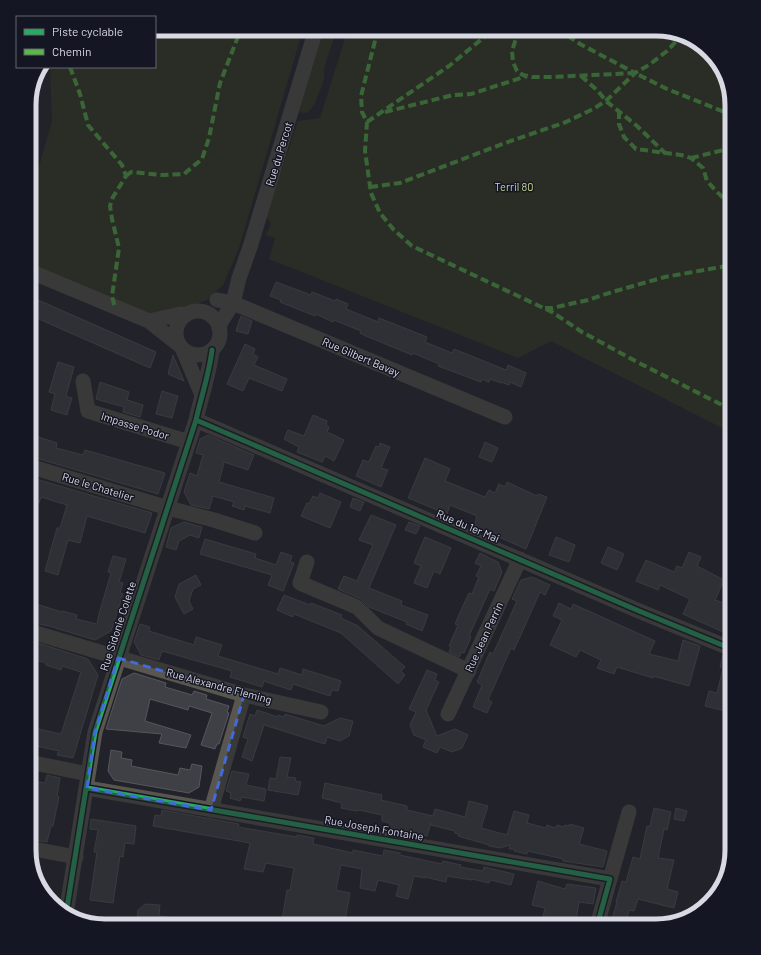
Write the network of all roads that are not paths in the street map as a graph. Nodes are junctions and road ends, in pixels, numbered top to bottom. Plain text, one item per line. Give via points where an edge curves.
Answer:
1 (314, 36) edge
2 (36, 274) edge
3 (239, 278) junction
4 (217, 300) junction
5 (233, 303) junction
6 (192, 313) junction
7 (149, 321) junction
8 (219, 328) junction
9 (181, 347) junction
10 (212, 350) junction
11 (83, 381) dead end
12 (202, 395) junction
13 (505, 417) dead end
14 (196, 420) junction
15 (189, 442) junction
16 (36, 468) edge
17 (168, 508) junction
18 (254, 533) dead end
19 (520, 559) junction
20 (307, 562) dead end
21 (36, 633) edge
22 (725, 646) edge
23 (118, 658) junction
24 (469, 671) junction
25 (244, 695) junction
26 (321, 712) dead end
27 (448, 714) dead end
28 (36, 764) edge
29 (88, 781) junction
30 (211, 810) junction
31 (629, 812) dead end
32 (36, 849) edge
33 (76, 857) junction
34 (610, 879) junction
35 (67, 907) edge
36 (599, 919) edge

1 - 3 street, Rue du Percot
2 - 7 street
3 - 4 street, Rue du Percot
3 - 5 street, Rue du Percot
4 - 5 street, Rue Gilbert Bavay
4 - 6 street, Rue du Percot
5 - 8 street, Rue du Percot
5 - 13 street, Rue Gilbert Bavay
6 - 7 street
6 - 8 street via 205,312 216,321
6 - 9 street via 180,319 177,325 176,338
7 - 9 street
8 - 10 street via 220,336
9 - 10 street via 198,356
9 - 12 street
10 - 12 street, Rue Sidonie Colette
11 - 15 street, Impasse Podor via 88,411
12 - 14 street, Rue Sidonie Colette
14 - 15 street, Rue Sidonie Colette
14 - 19 street, Rue du 1er Mai
15 - 17 street, Rue Sidonie Colette
16 - 17 street, Rue le Chatelier
17 - 18 street, Rue le Chatelier
17 - 23 street, Rue Sidonie Colette
19 - 22 street, Rue du 1er Mai
19 - 24 street, Rue Jean Perrin
20 - 24 street via 300,582 357,607 378,628
21 - 23 street, Rue Alexandre Fleming
23 - 25 street, Rue Alexandre Fleming
23 - 29 street, Rue Sidonie Colette via 95,732
24 - 27 street, Rue Jean Perrin
25 - 26 street, Rue Alexandre Fleming
25 - 30 street
28 - 29 street, Rue Joseph Fontaine
29 - 30 street, Rue Joseph Fontaine
29 - 33 street, Rue Sidonie Colette
30 - 34 street, Rue Joseph Fontaine
31 - 34 street
32 - 33 street
33 - 35 street, Rue Sidonie Colette
34 - 36 street

